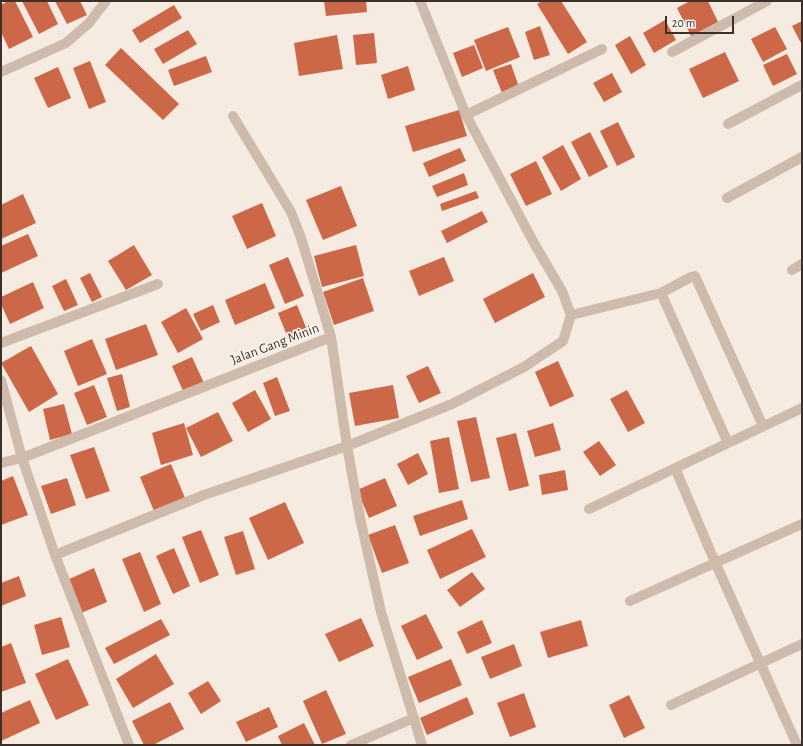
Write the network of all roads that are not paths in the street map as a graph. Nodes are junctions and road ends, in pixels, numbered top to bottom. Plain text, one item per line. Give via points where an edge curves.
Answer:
1 (106, 1) edge
2 (420, 1) edge
3 (767, 1) edge
4 (602, 49) dead end
5 (672, 52) dead end
6 (1, 72) edge
7 (802, 85) edge
8 (466, 115) junction
9 (233, 116) dead end
10 (728, 124) dead end
11 (802, 157) edge
12 (727, 198) dead end
13 (802, 264) edge
14 (792, 270) dead end
15 (158, 284) dead end
16 (661, 293) junction
17 (571, 315) junction
18 (331, 337) junction
19 (1, 343) edge
20 (1, 380) edge
21 (802, 408) edge
22 (763, 426) junction
23 (728, 443) junction
24 (347, 446) junction
25 (22, 458) junction
26 (1, 463) edge
27 (675, 468) junction
28 (589, 509) dead end
29 (802, 524) edge
30 (55, 554) junction
31 (715, 562) junction
32 (630, 601) dead end
33 (802, 644) edge
34 (759, 664) junction
35 (671, 705) dead end
36 (414, 718) junction
37 (129, 745) edge
38 (351, 745) edge
39 (422, 745) edge
40 (797, 745) edge

1 - 6 street via 89,23 66,43
2 - 8 street
3 - 5 street
4 - 8 street
7 - 10 street
8 - 17 street via 562,291
9 - 18 street, Jalan Gang Minin via 291,212
11 - 12 street
13 - 14 street
15 - 19 street
16 - 17 street
16 - 22 street via 691,277 697,277
16 - 23 street
17 - 24 street via 562,341 524,367 452,404
18 - 24 street
18 - 25 street, Jalan Gang Minin
20 - 25 street
21 - 22 street
22 - 23 street
23 - 27 street
24 - 30 street via 204,495
24 - 36 street via 381,612
25 - 26 street, Jalan Gang Minin
25 - 30 street
27 - 28 street
27 - 31 street
29 - 31 street
30 - 37 street
31 - 32 street
31 - 34 street
33 - 34 street
34 - 35 street
34 - 40 street
36 - 38 street
36 - 39 street

